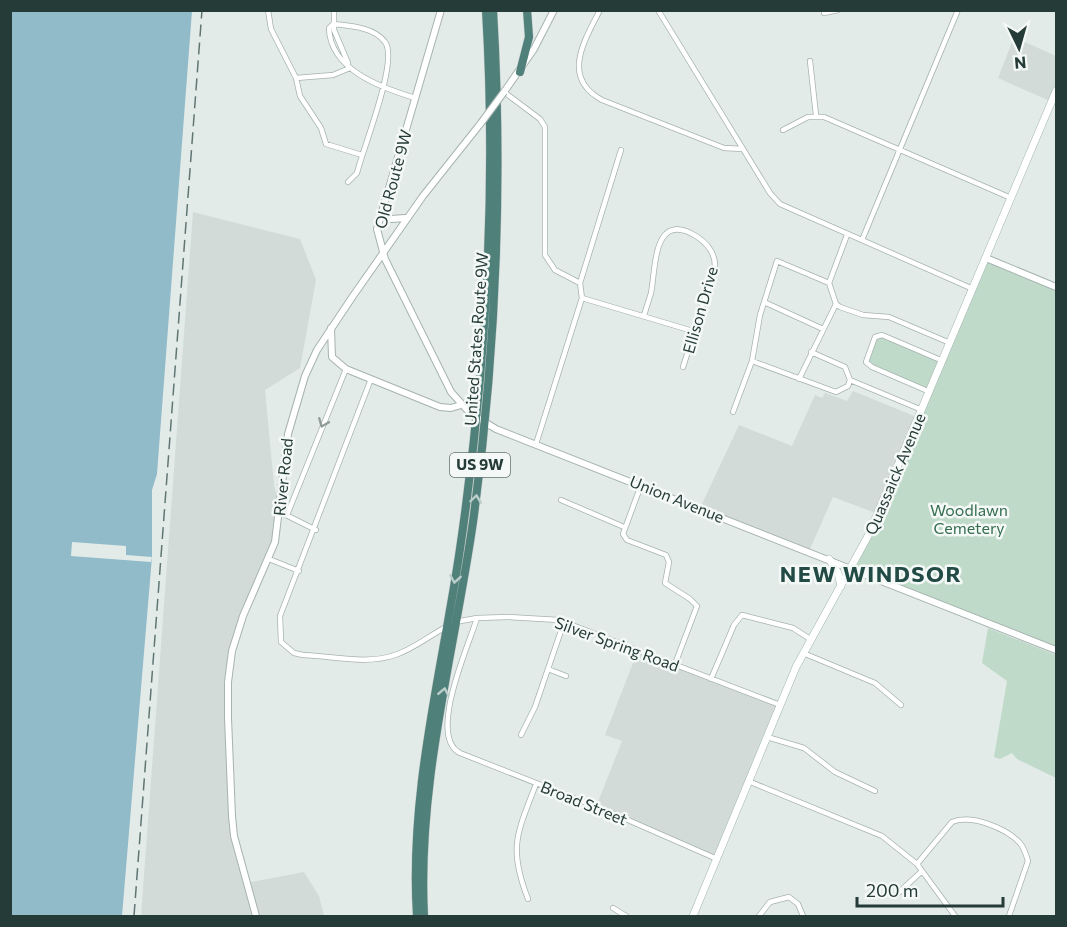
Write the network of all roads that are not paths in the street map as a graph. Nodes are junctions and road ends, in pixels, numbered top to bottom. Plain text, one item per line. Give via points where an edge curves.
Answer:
1 (268, 10) edge
2 (334, 10) edge
3 (441, 10) edge
4 (486, 10) edge
5 (493, 10) edge
6 (527, 10) edge
7 (554, 10) edge
8 (600, 10) edge
9 (658, 10) edge
10 (838, 10) edge
11 (958, 10) edge
12 (824, 13) dead end
13 (333, 24) junction
14 (810, 61) dead end
15 (350, 68) junction
16 (520, 72) junction
17 (296, 78) junction
18 (383, 88) junction
19 (1056, 91) edge
20 (504, 92) junction
21 (415, 98) junction
22 (816, 116) junction
23 (783, 130) dead end
24 (743, 149) junction
25 (899, 149) junction
26 (621, 150) dead end
27 (362, 154) junction
28 (348, 182) dead end
29 (1011, 198) junction
30 (384, 205) junction
31 (408, 216) junction
32 (493, 230) junction
33 (847, 234) junction
34 (861, 240) junction
35 (383, 254) junction
36 (986, 258) junction
37 (580, 283) junction
38 (829, 283) junction
39 (1056, 287) edge
40 (973, 289) junction
41 (582, 298) junction
42 (764, 302) junction
43 (836, 304) junction
44 (644, 316) junction
45 (331, 327) junction
46 (823, 329) junction
47 (696, 332) junction
48 (950, 343) junction
49 (811, 352) junction
50 (752, 361) junction
51 (943, 361) junction
52 (683, 367) dead end
53 (346, 369) junction
54 (371, 379) junction
55 (799, 379) junction
56 (849, 380) junction
57 (930, 392) junction
58 (461, 405) junction
59 (922, 410) junction
60 (733, 412) dead end
61 (476, 417) junction
62 (485, 423) junction
63 (536, 444) junction
64 (641, 484) junction
65 (561, 500) dead end
66 (280, 512) junction
67 (287, 515) junction
68 (624, 527) junction
69 (316, 530) junction
70 (269, 559) junction
71 (829, 559) junction
72 (852, 568) junction
73 (299, 571) junction
74 (841, 586) junction
75 (477, 618) junction
76 (457, 622) junction
77 (564, 622) junction
78 (447, 627) junction
79 (810, 639) junction
80 (1056, 650) edge
81 (803, 653) junction
82 (675, 664) junction
83 (548, 669) junction
84 (566, 676) dead end
85 (711, 679) junction
86 (780, 705) junction
87 (901, 705) dead end
88 (521, 735) dead end
89 (766, 737) junction
90 (748, 782) junction
91 (536, 784) junction
92 (875, 790) dead end
93 (717, 859) junction
94 (917, 864) junction
95 (921, 872) junction
96 (896, 895) dead end
97 (528, 899) dead end
98 (613, 908) dead end
99 (256, 916) edge
100 (417, 916) edge
101 (424, 916) edge
102 (626, 916) edge
103 (693, 916) edge
104 (759, 916) edge
105 (803, 916) edge
106 (955, 916) edge
107 (1009, 916) edge

1 - 17 street via 271,29
2 - 13 street
3 - 21 street, Old Route 9W
4 - 32 highway, United States Route 9W / US 9W
5 - 32 highway, United States Route 9W / US 9W via 498,130
6 - 16 highway via 529,37
7 - 16 street, River Road
8 - 24 street via 580,54 580,75 588,89 602,100 724,148
9 - 24 street
10 - 12 street
11 - 25 street
13 - 15 street
13 - 18 street via 369,31 387,44 390,58
14 - 22 street
15 - 17 street via 333,75
15 - 18 street
16 - 20 street, River Road
17 - 27 street via 300,96 321,128 326,144
18 - 21 street
18 - 27 street
19 - 29 main road, Quassaick Avenue
20 - 31 street, River Road, bridge
20 - 37 street via 545,127 545,255 555,270
21 - 30 street, Old Route 9W
22 - 23 street
22 - 25 street
24 - 33 street via 770,193 790,210
25 - 29 street
25 - 34 street
26 - 37 street
27 - 28 street via 357,173
29 - 36 main road, Quassaick Avenue
30 - 31 street via 391,219
30 - 35 street, Old Route 9W via 377,229
31 - 35 street, River Road
32 - 61 highway, United States Route 9W / US 9W
32 - 62 highway, United States Route 9W / US 9W
33 - 34 street
33 - 38 street
34 - 40 street
35 - 45 street, River Road
35 - 58 street, Old Route 9W via 446,383
36 - 39 street
36 - 40 main road, Quassaick Avenue
37 - 41 street
38 - 42 street via 777,261
38 - 43 street
40 - 48 main road, Quassaick Avenue
41 - 44 street
41 - 63 street
42 - 46 street
42 - 50 street
43 - 46 street
43 - 48 street via 863,315 889,317
44 - 47 street
44 - 47 street, Ellison Drive via 662,239 669,230 680,229 706,243 715,261
45 - 53 street via 332,357
45 - 66 street, River Road via 308,367 292,415
46 - 49 street
47 - 52 street, Ellison Drive
48 - 51 main road, Quassaick Avenue
49 - 55 street
49 - 56 street via 845,367
50 - 55 street
50 - 60 street
51 - 57 main road, Quassaick Avenue
51 - 57 street via 882,335 875,337 866,358 872,367
53 - 54 street
53 -> 67 street
54 - 58 street via 440,407
54 - 69 street, Silver Spring Road
55 - 56 street via 836,392 848,386
56 - 59 street
57 - 59 main road, Quassaick Avenue
58 - 61 street, Union Avenue
59 - 72 main road, Quassaick Avenue
61 - 62 street, Union Avenue
61 -> 78 highway, United States Route 9W / US 9W
62 - 63 street, Union Avenue
76 -> 62 highway, United States Route 9W / US 9W
63 - 64 street, Union Avenue
64 - 68 street
64 - 71 street, Union Avenue
65 - 68 street
66 - 67 street
66 - 70 street, River Road
67 - 69 street
68 - 82 street via 627,540 668,557 664,583 697,606
69 - 73 street, Silver Spring Road
70 - 73 street
70 - 99 street, River Road via 239,629 228,682 232,816
71 - 72 street, Union Avenue
71 - 74 main road via 837,569
72 - 74 main road, Quassaick Avenue
72 - 80 street, Union Avenue
73 - 78 street, Silver Spring Road via 280,623 281,642 294,653 363,660 386,657
74 - 79 main road, Quassaick Avenue
75 - 76 street, Silver Spring Road
75 - 77 street, Silver Spring Road
75 - 91 street, Broad Street via 452,698 448,734 451,747
76 - 78 street, Silver Spring Road
101 -> 76 highway, United States Route 9W / US 9W via 426,797
77 - 82 street, Silver Spring Road
77 - 83 street
78 - 100 highway, United States Route 9W / US 9W via 420,787 415,859
79 - 81 main road, Quassaick Avenue
79 - 85 street via 793,628 742,615
81 - 86 main road, Quassaick Avenue
81 - 87 street via 875,683
82 - 85 street, Silver Spring Road
83 - 84 street
83 - 88 street
85 - 86 street, Silver Spring Road
86 - 89 main road, Quassaick Avenue
89 - 90 main road, Quassaick Avenue
89 - 92 street via 804,748 835,772
90 - 93 main road, Quassaick Avenue
90 - 94 street via 882,836
91 - 93 street, Broad Street
91 - 97 street via 516,850 518,871
93 - 103 main road, Quassaick Avenue
94 - 95 street
94 - 107 street via 952,822 960,819 970,819 1007,834 1019,842 1028,861
95 - 96 street
95 - 106 street
98 - 102 street
104 - 105 street via 770,902 789,897 798,904

